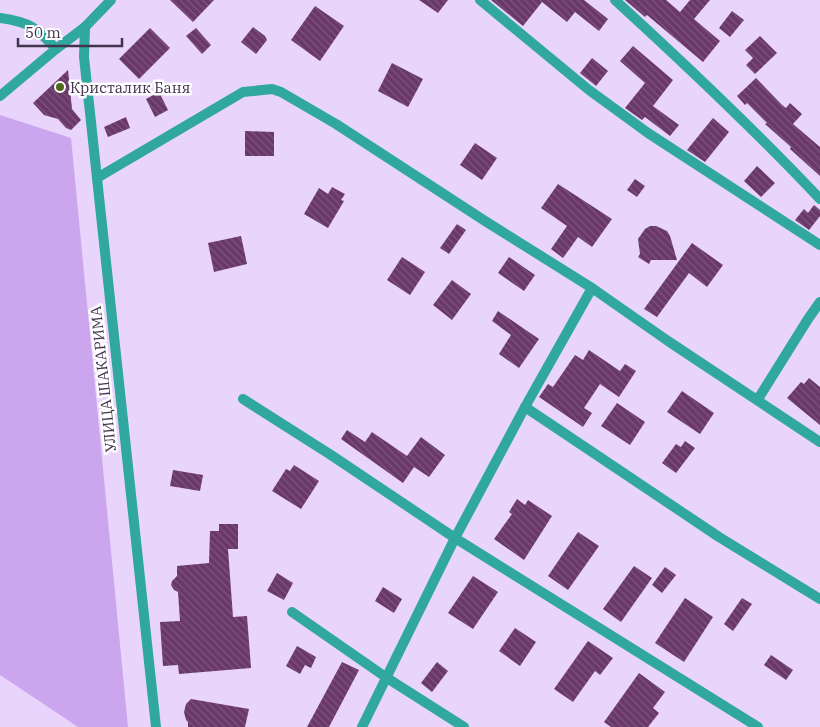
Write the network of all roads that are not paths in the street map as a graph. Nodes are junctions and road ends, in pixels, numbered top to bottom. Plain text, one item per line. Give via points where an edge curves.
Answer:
1 (110, 0) edge
2 (480, 0) edge
3 (615, 0) edge
4 (0, 18) edge
5 (85, 28) junction
6 (56, 49) junction
7 (0, 96) edge
8 (96, 178) junction
9 (820, 198) edge
10 (820, 245) edge
11 (592, 288) junction
12 (820, 302) edge
13 (243, 399) dead end
14 (758, 399) junction
15 (525, 407) junction
16 (820, 442) edge
17 (456, 538) junction
18 (820, 599) edge
19 (292, 612) dead end
20 (387, 678) junction
21 (156, 727) edge
22 (362, 727) edge
23 (464, 727) edge
24 (758, 727) edge

1 - 5 street
2 - 10 street via 589,90 648,133
3 - 9 street via 699,77
4 - 6 street via 32,26
5 - 6 street
5 - 8 street, УЛИЦА ШАКАРИМА via 84,57
6 - 7 street
8 - 11 street via 243,92 272,89 336,124
8 - 21 street, УЛИЦА ШАКАРИМА
11 - 14 street
11 - 15 street
12 - 14 street
13 - 17 street
14 - 16 street
15 - 17 street
15 - 18 street via 719,537
17 - 20 street
17 - 24 street
19 - 20 street
20 - 22 street
20 - 23 street

